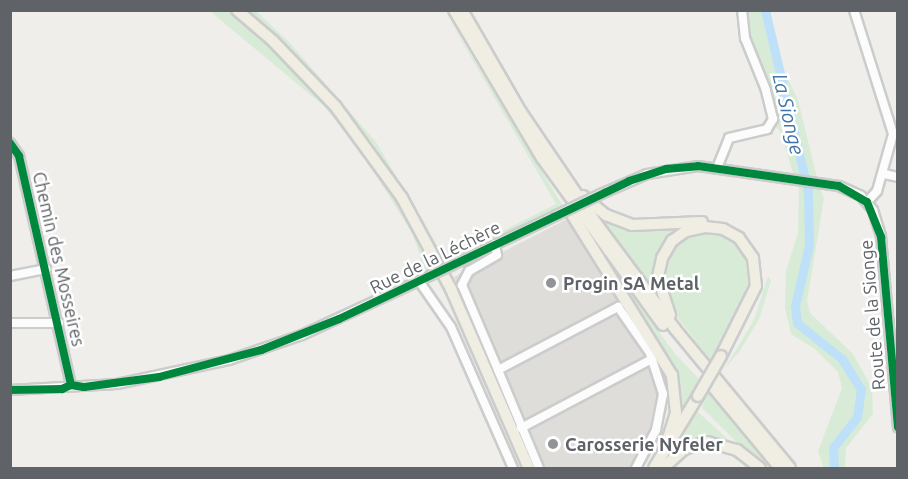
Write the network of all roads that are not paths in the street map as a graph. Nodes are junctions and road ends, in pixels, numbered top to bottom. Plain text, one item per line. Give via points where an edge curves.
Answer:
1 (237, 10) edge
2 (448, 10) edge
3 (454, 10) edge
4 (462, 10) edge
5 (742, 10) edge
6 (854, 10) edge
7 (10, 143) edge
8 (555, 164) junction
9 (717, 168) junction
10 (884, 174) junction
11 (897, 177) edge
12 (867, 202) junction
13 (495, 244) junction
14 (46, 269) junction
15 (10, 276) edge
16 (419, 281) junction
17 (10, 323) edge
18 (59, 323) junction
19 (722, 358) junction
20 (652, 359) junction
21 (498, 370) junction
22 (71, 385) junction
23 (10, 390) edge
24 (699, 397) junction
25 (521, 428) junction
26 (897, 428) edge
27 (663, 454) junction
28 (513, 468) edge
29 (529, 468) edge
30 (539, 468) edge
31 (636, 468) edge
32 (654, 468) edge
33 (662, 468) edge
34 (759, 468) edge
35 (780, 468) edge
36 (790, 468) edge
37 (796, 468) edge

1 - 29 highway via 316,85 393,183 447,281
2 - 27 highway via 494,95 668,365 677,402
3 - 35 highway via 509,108 592,231
4 - 8 highway
5 - 9 street via 745,38 772,109 772,121 767,129 729,138
6 - 10 street via 893,134
7 - 14 street, Chemin des Mosseires via 19,156
8 - 19 highway via 591,204 619,222 648,227 713,222 748,240 760,265 760,288
8 - 36 highway via 675,329
9 - 12 street, Rue de la Léchère via 847,188
9 - 13 street, Rue de la Léchère, bridge via 666,170 601,194
10 - 11 street
10 - 12 street
12 - 26 street, Route de la Sionge via 881,237
13 - 16 street, Rue de la Léchère, bridge
13 - 21 street via 496,255 469,271 462,285
14 - 15 street
14 - 18 street, Chemin des Mosseires
16 - 22 street, Rue de la Léchère via 302,335 229,360 128,382 81,388
16 - 28 street via 452,327
17 - 18 street
18 - 22 street, Chemin des Mosseires
19 - 24 highway, bridge
19 - 37 highway via 751,302 756,269 739,238 720,228 701,227 680,235 665,251 658,274 662,298 691,342
20 - 21 street via 618,307
20 - 25 street
20 - 31 street via 662,386 663,403 656,430
21 - 25 street
22 - 23 street, Rue de la Léchère via 62,389
24 - 27 highway
24 - 33 highway
25 - 30 street
27 - 32 highway
33 - 34 highway via 684,449 707,442 737,450

